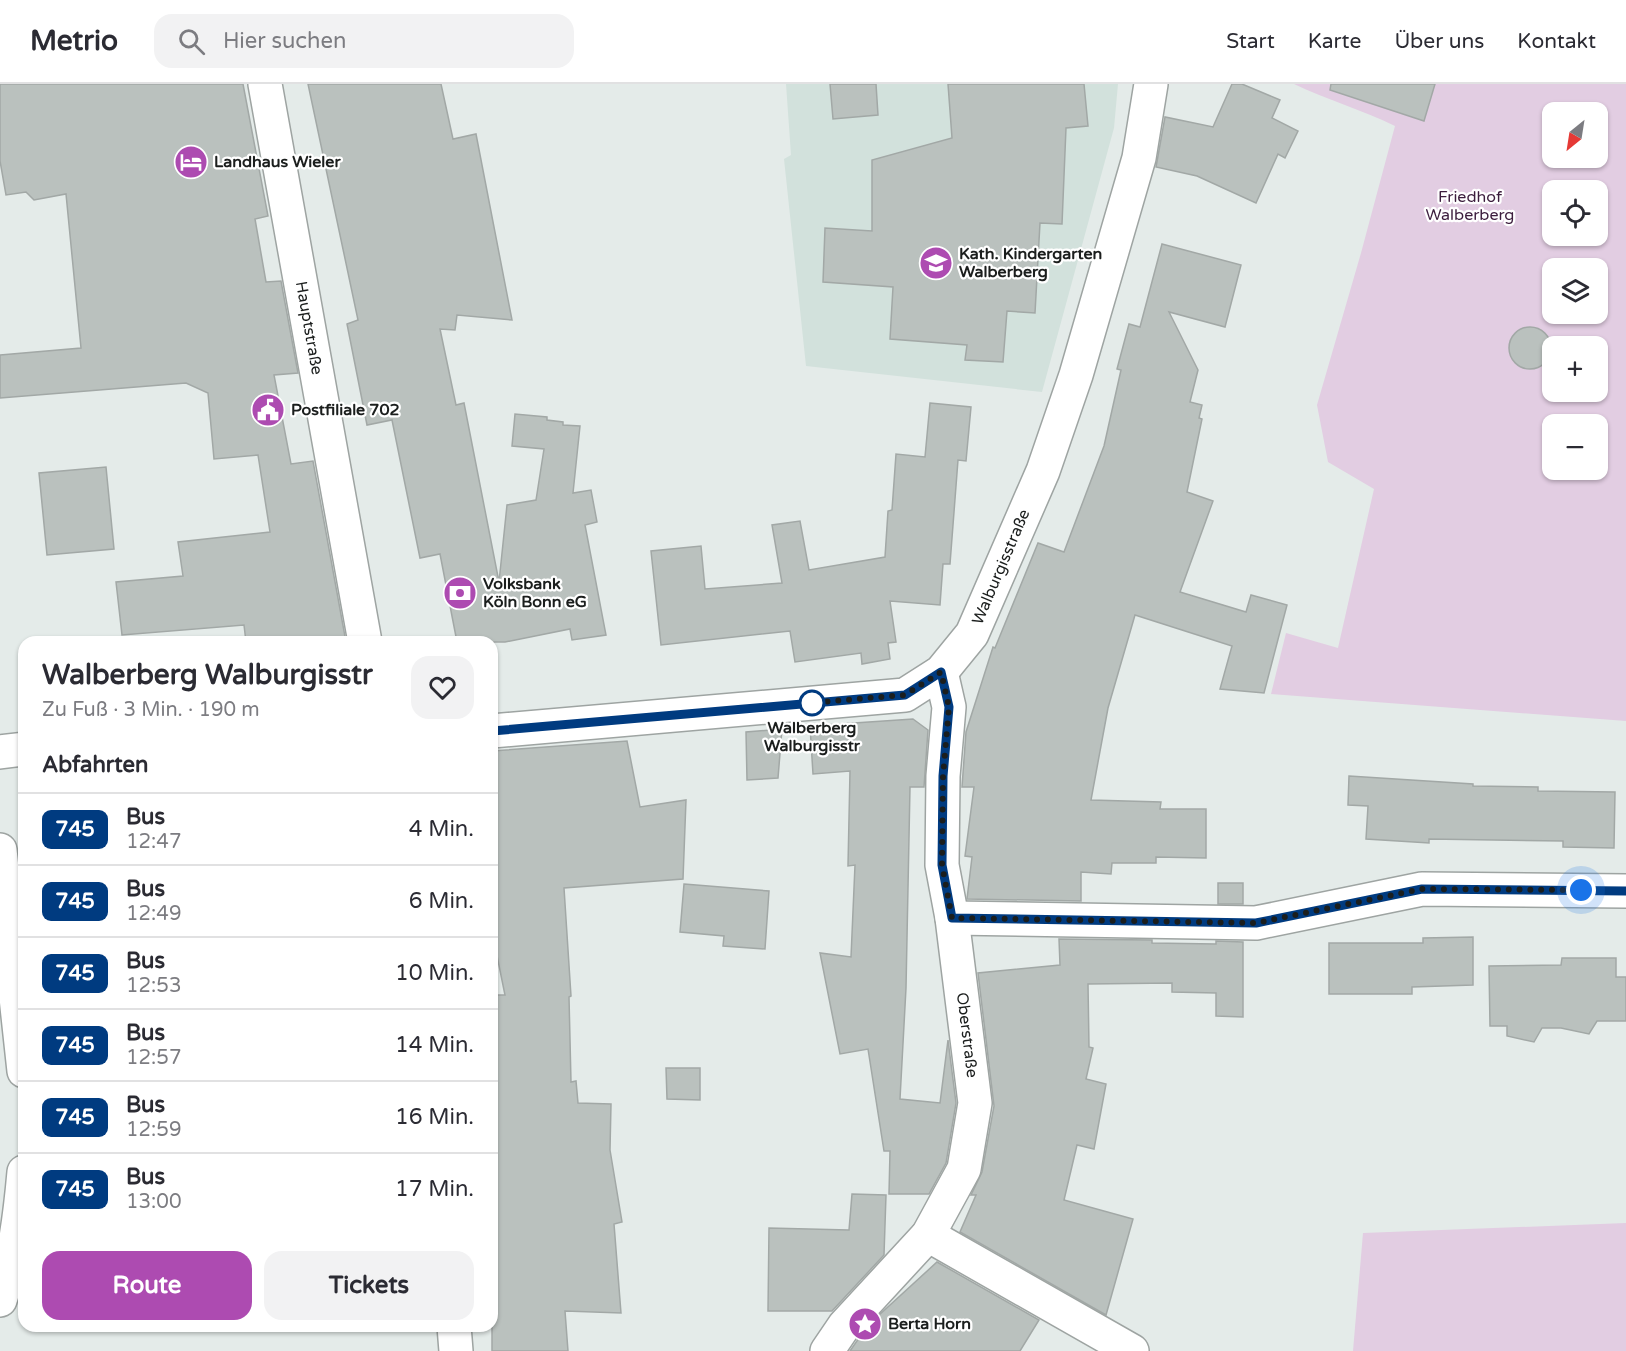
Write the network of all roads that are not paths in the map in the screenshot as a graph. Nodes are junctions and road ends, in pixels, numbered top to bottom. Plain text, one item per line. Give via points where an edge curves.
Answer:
1 (265, 84) edge
2 (1151, 84) edge
3 (364, 636) edge
4 (941, 672) junction
5 (498, 730) edge
6 (18, 750) edge
7 (0, 752) edge
8 (0, 850) edge
9 (1626, 891) edge
10 (952, 918) junction
11 (10, 1024) edge
12 (18, 1051) edge
13 (18, 1231) edge
14 (928, 1235) junction
15 (0, 1300) edge
16 (454, 1332) edge
17 (456, 1351) edge
18 (827, 1351) edge
19 (1132, 1351) edge

1 - 3 street, Hauptstraße
2 - 4 street, Walburgisstraße via 1139,158 1076,375 1043,471 972,634
4 - 5 street, Walburgisstraße via 905,695
4 - 10 street, Oberstraße via 949,707 942,865
6 - 7 street
8 - 11 street
9 - 10 street via 1422,889 1256,923
10 - 14 street, Oberstraße via 975,1103 964,1169
11 - 12 street
13 - 15 street
14 - 18 street, Oberstraße via 844,1326
14 - 19 street
16 - 17 street

